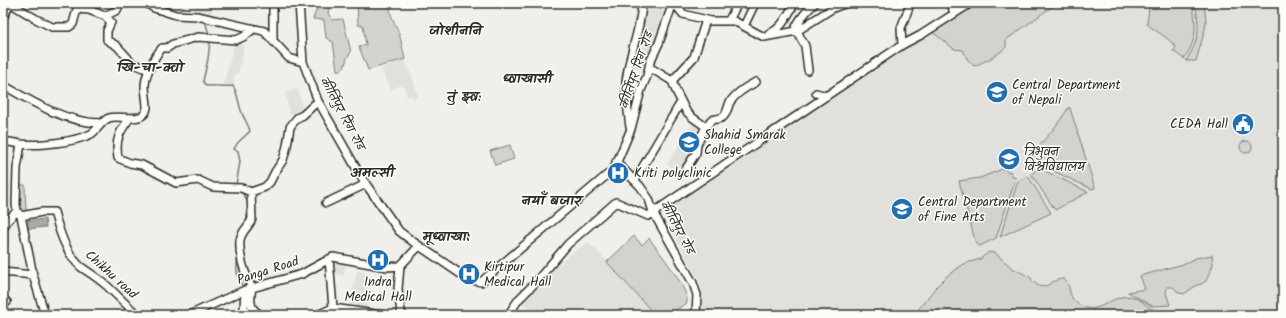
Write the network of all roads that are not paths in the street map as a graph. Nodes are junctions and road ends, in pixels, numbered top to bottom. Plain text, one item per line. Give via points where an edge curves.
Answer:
1 (10, 3) edge
2 (121, 3) edge
3 (146, 3) edge
4 (273, 3) edge
5 (299, 3) edge
6 (642, 3) edge
7 (674, 3) edge
8 (738, 3) edge
9 (755, 3) edge
10 (795, 3) edge
11 (815, 3) edge
12 (847, 3) edge
13 (910, 3) edge
14 (951, 3) edge
15 (971, 3) edge
16 (88, 6) edge
17 (954, 14) junction
18 (3, 15) edge
19 (105, 16) junction
20 (706, 20) junction
21 (729, 20) junction
22 (744, 26) junction
23 (252, 28) junction
24 (796, 32) junction
25 (764, 37) junction
26 (273, 41) junction
27 (902, 45) junction
28 (303, 62) junction
29 (649, 67) junction
30 (149, 70) junction
31 (808, 70) dead end
32 (672, 81) junction
33 (756, 82) dead end
34 (3, 85) edge
35 (816, 93) dead end
36 (827, 96) junction
37 (318, 101) junction
38 (681, 102) junction
39 (130, 118) junction
40 (102, 123) junction
41 (706, 127) junction
42 (631, 129) junction
43 (3, 141) edge
44 (21, 144) junction
45 (616, 162) junction
46 (684, 172) dead end
47 (636, 180) junction
48 (366, 184) junction
49 (251, 192) junction
50 (326, 203) dead end
51 (654, 212) junction
52 (19, 214) junction
53 (3, 228) edge
54 (3, 233) edge
55 (3, 244) edge
56 (419, 246) junction
57 (329, 259) junction
58 (400, 266) junction
59 (3, 272) edge
60 (33, 275) junction
61 (249, 289) junction
62 (333, 308) junction
63 (3, 311) edge
64 (4, 315) edge
65 (45, 315) edge
66 (138, 315) edge
67 (189, 315) edge
68 (249, 315) edge
69 (261, 315) edge
70 (317, 315) edge
71 (337, 315) edge
72 (382, 315) edge
73 (403, 315) edge
74 (508, 315) edge
75 (696, 315) edge

1 - 16 street via 52,27 69,27 73,24 77,9
1 - 18 street
2 - 19 street via 117,10
3 - 23 street via 176,15 197,16
4 - 26 street
5 - 28 street, कीर्तिपुर रिंग रोड
6 - 42 street via 626,82
7 - 20 street via 683,14
7 - 29 street, कीर्तिपुर रिंग रोड
8 - 21 street
9 - 22 street
10 - 25 street via 782,26
11 - 24 street via 796,27
12 - 24 street via 833,8
13 - 27 street via 901,28
14 - 17 street
15 - 17 street
16 - 19 street
17 - 27 street
19 - 30 street via 111,22 107,40 131,63
20 - 21 street
20 - 32 street via 694,57
21 - 22 street
22 - 25 street
23 - 26 street via 264,30
23 - 30 street via 236,40 198,37 162,48 154,56
24 - 25 street
24 - 31 street via 805,46
26 - 28 street via 289,58
27 - 36 street
28 - 37 street, कीर्तिपुर रिंग रोड
29 - 32 street
29 - 42 street, कीर्तिपुर रिंग रोड
30 - 39 street via 145,86 146,111 142,116
32 - 38 street
33 - 41 street via 731,100 725,116 711,120
34 - 40 street via 62,117
35 - 36 street
36 - 51 street
37 - 48 street, कीर्तिपुर रिंग रोड
37 - 49 street via 290,127 283,160 270,182 265,187
38 - 41 street via 686,111
38 - 47 street
39 - 40 street via 110,118
39 - 49 street via 117,140 118,158 142,165 176,183 198,180 213,187 241,188
40 - 44 street via 90,134 80,137 33,145
41 - 46 street via 697,144 696,153
42 - 45 street, कीर्तिपुर रिंग रोड
43 - 44 street
44 - 52 street via 17,168 16,204
45 - 47 street, कीर्तिपुर रोड
45 - 56 street, कीर्तिपुर रिंग रोड via 614,169 481,282 468,280
47 - 51 street, कीर्तिपुर रोड via 649,199
48 - 50 street
48 - 56 street, कीर्तिपुर रिंग रोड via 399,230
49 - 61 street via 252,219 245,228 240,246
51 - 74 street via 648,216 616,202 568,244
51 - 75 street, कीर्तिपुर रोड via 693,283 697,295
52 - 53 street via 8,220
52 - 60 street
52 - 66 street, Chikhu road via 54,212 62,238 76,261
54 - 55 street
56 - 58 street
57 - 58 street via 333,257 387,267
57 - 61 street, Panga Road via 302,274
57 - 62 street
58 - 73 street via 398,289
59 - 60 street
60 - 65 street
61 - 67 street, Panga Road
61 - 68 street via 244,308
61 - 69 street via 251,306
62 - 70 street
62 - 71 street
62 - 72 street
63 - 64 street

